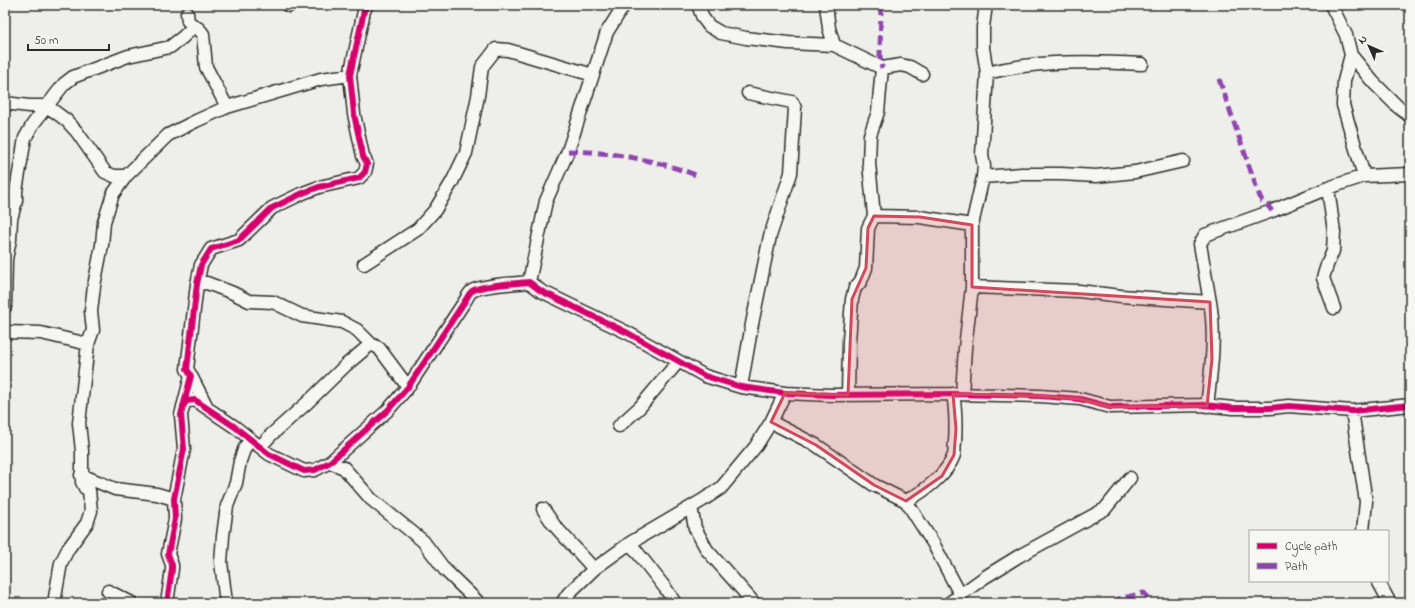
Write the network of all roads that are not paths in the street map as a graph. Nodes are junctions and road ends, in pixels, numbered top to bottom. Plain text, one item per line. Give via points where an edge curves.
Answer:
1 (367, 5) edge
2 (624, 5) edge
3 (698, 5) edge
4 (826, 5) edge
5 (986, 5) edge
6 (1331, 5) edge
7 (187, 13) dead end
8 (194, 26) junction
9 (834, 46) junction
10 (1351, 55) junction
11 (1142, 64) dead end
12 (882, 68) junction
13 (987, 73) junction
14 (922, 74) dead end
15 (350, 75) junction
16 (593, 75) junction
17 (748, 93) dead end
18 (5, 103) edge
19 (47, 106) junction
20 (227, 106) junction
21 (1410, 116) edge
22 (1183, 161) dead end
23 (1410, 174) edge
24 (126, 176) junction
25 (1364, 176) junction
26 (983, 177) junction
27 (1328, 188) junction
28 (874, 216) junction
29 (972, 225) junction
30 (364, 264) dead end
31 (529, 282) junction
32 (197, 284) junction
33 (972, 287) junction
34 (1210, 302) junction
35 (5, 307) edge
36 (1334, 308) dead end
37 (5, 332) edge
38 (88, 344) junction
39 (371, 344) junction
40 (678, 362) junction
41 (191, 376) junction
42 (408, 387) junction
43 (741, 387) junction
44 (785, 393) junction
45 (958, 394) junction
46 (848, 395) junction
47 (183, 406) junction
48 (1207, 406) junction
49 (1410, 406) edge
50 (207, 407) junction
51 (1352, 411) junction
52 (772, 422) junction
53 (619, 426) dead end
54 (256, 443) junction
55 (330, 462) junction
56 (81, 475) junction
57 (1130, 478) dead end
58 (174, 499) junction
59 (906, 501) junction
60 (691, 507) junction
61 (543, 509) dead end
62 (1363, 530) edge
63 (630, 543) junction
64 (594, 569) junction
65 (1379, 582) edge
66 (108, 591) dead end
67 (960, 594) junction
68 (54, 603) edge
69 (132, 603) edge
70 (167, 603) edge
71 (226, 603) edge
72 (479, 603) edge
73 (562, 603) edge
74 (675, 603) edge
75 (754, 603) edge
76 (951, 603) edge
77 (1390, 603) edge

1 - 15 street
2 - 16 street via 607,32
3 - 9 street via 708,26 721,33 788,43
4 - 9 street
5 - 13 street via 983,48
6 - 10 street via 1346,35
7 - 8 street via 188,21
8 - 19 street via 170,47 128,56 73,77 64,84
8 - 20 street via 204,34 206,67
9 - 12 street
10 - 21 street via 1373,82
10 - 25 street via 1344,82 1343,105
11 - 13 street via 1034,64
12 - 14 street via 910,67
12 - 28 street via 878,112 870,135 869,164
13 - 26 street
15 - 20 street via 321,79
15 - 32 street via 354,114 366,164 365,172 359,178 303,192 272,208 239,240 211,249 201,265
16 - 30 street via 508,50 496,49 482,67 466,153 435,210 418,229
16 - 31 street via 568,150 546,201
17 - 43 street via 792,102 795,108 791,173 770,236
18 - 19 street
19 - 24 street via 77,132 105,172 114,176
19 - 35 street via 25,138 16,201 10,219
20 - 24 street via 168,135
22 - 26 street via 1135,172 1096,176 1022,174
23 - 25 street
24 - 38 street via 113,194 104,222 91,311 93,330
25 - 27 street
26 - 29 street
27 - 34 street via 1205,234 1200,244
27 - 36 street via 1334,232 1333,251 1323,278
28 - 29 street via 920,217
28 - 46 street via 868,228 866,268 852,299
29 - 33 street
31 - 40 street via 541,291 628,333
31 - 42 street via 472,291
32 - 39 street via 208,283 249,301 273,302 302,316 342,322 357,330
32 - 41 street via 187,369
33 - 34 street via 1079,291
33 - 45 street
34 - 48 street via 1212,359
37 - 38 street via 41,333
38 - 56 street via 79,423
39 - 42 street via 379,348
39 - 54 street via 271,434
40 - 43 street via 705,376
40 - 53 street via 640,407
41 - 47 street
41 - 50 street
42 - 55 street via 388,410
43 - 44 street
44 - 46 street
44 - 52 street
45 - 46 street
45 - 48 street via 1080,399 1110,407
45 - 59 street via 954,455 942,476
47 - 50 street via 187,401 195,400
47 - 58 street via 181,414 184,450
48 - 51 street via 1293,406
49 - 51 street
50 - 54 street
51 - 62 street via 1366,502
52 - 59 street via 816,445 874,485
52 - 60 street via 756,446 721,488
54 - 55 street via 269,454 304,471 315,470
54 - 71 street via 245,447 227,506 221,562
55 - 72 street via 344,468 371,499 423,541 444,570
56 - 58 street via 115,490 157,494
56 - 68 street via 85,488 89,490 91,511 87,523 61,562
57 - 67 street via 1105,508 1019,556
58 - 70 street via 175,519 168,554 172,569
59 - 67 street via 933,543
60 - 63 street
60 - 75 street via 695,528 707,550
61 - 64 street
63 - 64 street
63 - 74 street
64 - 73 street
65 - 77 street
66 - 69 street
67 - 76 street

